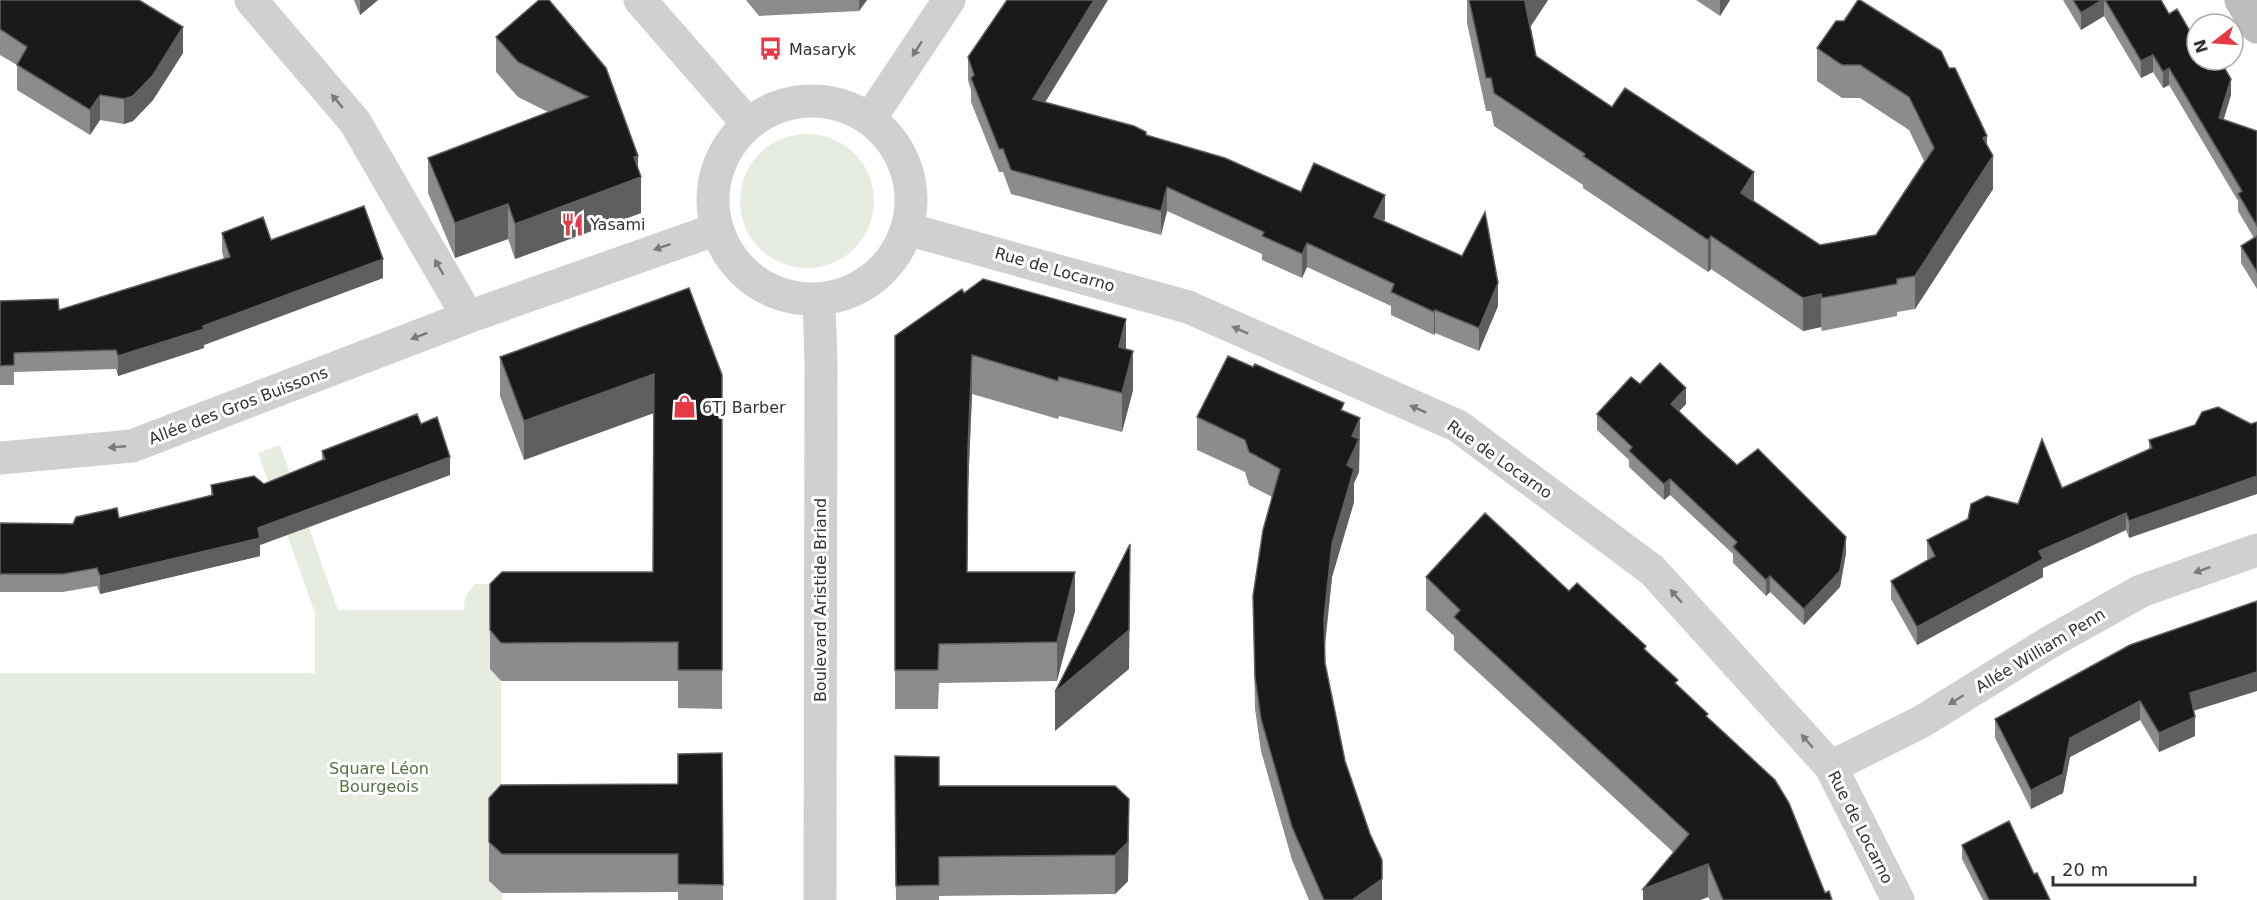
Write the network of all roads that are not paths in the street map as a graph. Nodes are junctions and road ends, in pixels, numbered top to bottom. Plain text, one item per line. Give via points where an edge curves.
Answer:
1 (251, 0) edge
2 (640, 0) edge
3 (949, 0) edge
4 (2241, 0) edge
5 (2257, 27) edge
6 (871, 117) junction
7 (748, 124) junction
8 (907, 229) junction
9 (717, 230) junction
10 (819, 300) junction
11 (468, 317) junction
12 (0, 458) edge
13 (2257, 550) edge
14 (1831, 767) junction
15 (820, 900) edge
16 (1898, 900) edge

11 -> 1 street via 355,122
2 - 7 street
3 -> 6 street
4 - 5 street
6 - 7 street via 824,102 793,103 767,109
6 - 8 street via 901,157 911,192
7 - 9 street via 733,138 721,159 713,189
8 - 10 street via 896,254 878,276 850,293
14 -> 8 street, Rue de Locarno via 1652,570 1458,426 1188,306
9 - 10 street via 738,267 761,286 789,297
9 -> 11 street, Allée des Gros Buissons
10 - 15 street, Boulevard Aristide Briand
11 -> 12 street, Allée des Gros Buissons via 132,446
13 -> 14 street, Allée William Penn via 2142,591 2050,642 1921,722
14 - 16 street, Rue de Locarno

